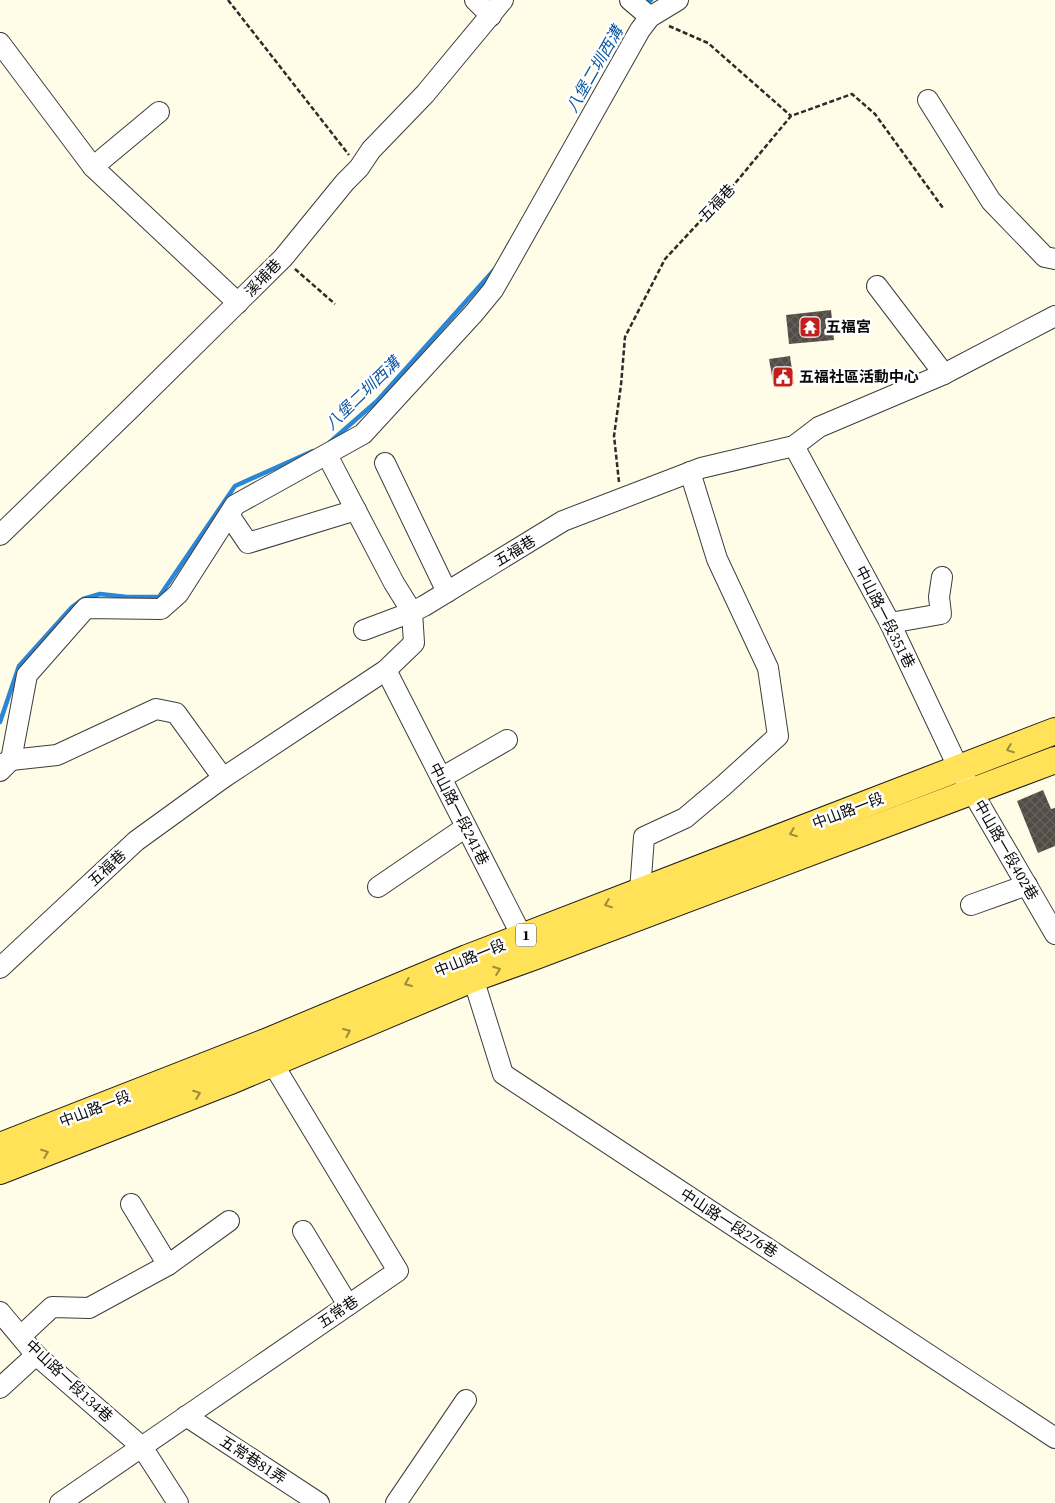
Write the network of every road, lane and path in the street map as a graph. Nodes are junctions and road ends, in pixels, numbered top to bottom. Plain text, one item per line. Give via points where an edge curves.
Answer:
1 (228, 0) edge
2 (475, 0) edge
3 (503, 0) edge
4 (630, 0) edge
5 (678, 0) edge
6 (491, 16) junction
7 (650, 18) junction
8 (0, 43) edge
9 (928, 100) dead end
10 (159, 112) dead end
11 (791, 116) junction
12 (93, 167) junction
13 (359, 168) junction
14 (943, 208) dead end
15 (283, 258) junction
16 (1055, 259) edge
17 (877, 286) dead end
18 (238, 303) junction
19 (334, 304) dead end
20 (1055, 316) edge
21 (944, 374) junction
22 (794, 446) junction
23 (327, 455) junction
24 (385, 463) dead end
25 (690, 472) junction
26 (621, 499) junction
27 (356, 510) junction
28 (228, 516) junction
29 (0, 535) edge
30 (942, 576) dead end
31 (447, 592) junction
32 (412, 612) junction
33 (890, 624) junction
34 (364, 630) dead end
35 (386, 670) junction
36 (1055, 732) edge
37 (507, 740) dead end
38 (1055, 760) edge
39 (4, 765) edge
40 (959, 769) junction
41 (223, 778) junction
42 (441, 778) junction
43 (972, 791) junction
44 (466, 827) junction
45 (1027, 885) junction
46 (378, 887) dead end
47 (640, 891) junction
48 (971, 905) dead end
49 (1055, 934) edge
50 (528, 947) junction
51 (0, 968) edge
52 (470, 969) junction
53 (271, 1053) junction
54 (0, 1146) edge
55 (0, 1171) edge
56 (131, 1204) dead end
57 (229, 1221) dead end
58 (303, 1231) dead end
59 (168, 1265) junction
60 (348, 1305) junction
61 (0, 1312) edge
62 (21, 1336) junction
63 (36, 1355) junction
64 (0, 1388) edge
65 (466, 1400) dead end
66 (186, 1416) junction
67 (1055, 1438) edge
68 (142, 1447) junction
69 (60, 1503) edge
70 (178, 1503) edge
71 (319, 1503) edge
72 (396, 1503) edge

1 - 13 path
2 - 6 street
3 - 6 street, 溪埔巷
4 - 7 street
5 - 7 street
6 - 13 street, 溪埔巷 via 425,94 371,150
7 - 11 path via 708,43
7 - 23 street via 640,30 493,290 363,434
8 - 12 street
9 - 16 street via 991,201 1045,257
10 - 12 street
11 - 14 path via 852,94 875,114
11 - 26 path, 五福巷 via 732,188 665,259 625,337 614,436
12 - 18 street
13 - 15 street, 溪埔巷
15 - 18 street, 溪埔巷
15 - 19 path
17 - 21 street
18 - 29 street, 溪埔巷
20 - 21 street, 五福巷
21 - 22 street, 五福巷 via 819,427
22 - 25 street, 五福巷
22 - 33 street, 中山路一段351巷
23 - 27 street, 五福巷
23 - 28 street via 235,505
24 - 31 street
25 - 26 street, 五福巷
25 - 47 street via 717,559 768,668 778,736 685,818 644,837
26 - 31 street, 五福巷 via 563,522
27 - 28 street via 248,542
27 - 32 street, 五福巷
28 - 39 street via 178,594 161,609 86,608 72,623 27,675
30 - 33 street via 941,614
31 - 32 street, 五福巷
32 - 34 street
32 - 35 street, 五福巷 via 414,644
33 - 40 street, 中山路一段351巷
35 - 41 street, 五福巷
35 - 42 street, 中山路一段241巷
36 -> 40 main road, 中山路一段 / 1
37 - 42 street
38 - 43 main road, 中山路一段 / 1
39 - 41 street via 57,755 156,709 176,713
40 - 43 street, 中山路一段351巷
40 -> 47 main road, 中山路一段 / 1
41 - 51 street, 五福巷 via 136,841
42 - 44 street, 中山路一段241巷
43 - 45 street, 中山路一段402巷
43 - 50 main road, 中山路一段 / 1
44 - 46 street
44 - 50 street, 中山路一段241巷
45 - 48 street
45 - 49 street, 中山路一段402巷
47 -> 50 main road, 中山路一段 / 1
50 - 52 main road, 中山路一段 / 1
52 - 53 main road, 中山路一段 / 1
52 - 67 street, 中山路一段276巷 via 503,1074
53 - 54 main road, 中山路一段 / 1
55 -> 53 main road, 中山路一段 / 1
53 - 60 street, 五常巷 via 398,1271
56 - 59 street
57 - 59 street
58 - 60 street
59 - 62 street via 89,1308 52,1307
60 - 66 street, 五常巷
61 - 62 street, 中山路一段134巷
62 - 63 street, 中山路一段134巷
63 - 64 street
63 - 68 street, 中山路一段134巷
65 - 72 street
66 - 68 street, 五常巷
66 - 71 street, 五常巷81弄
68 - 69 street, 五常巷
68 - 70 street, 中山路一段134巷

